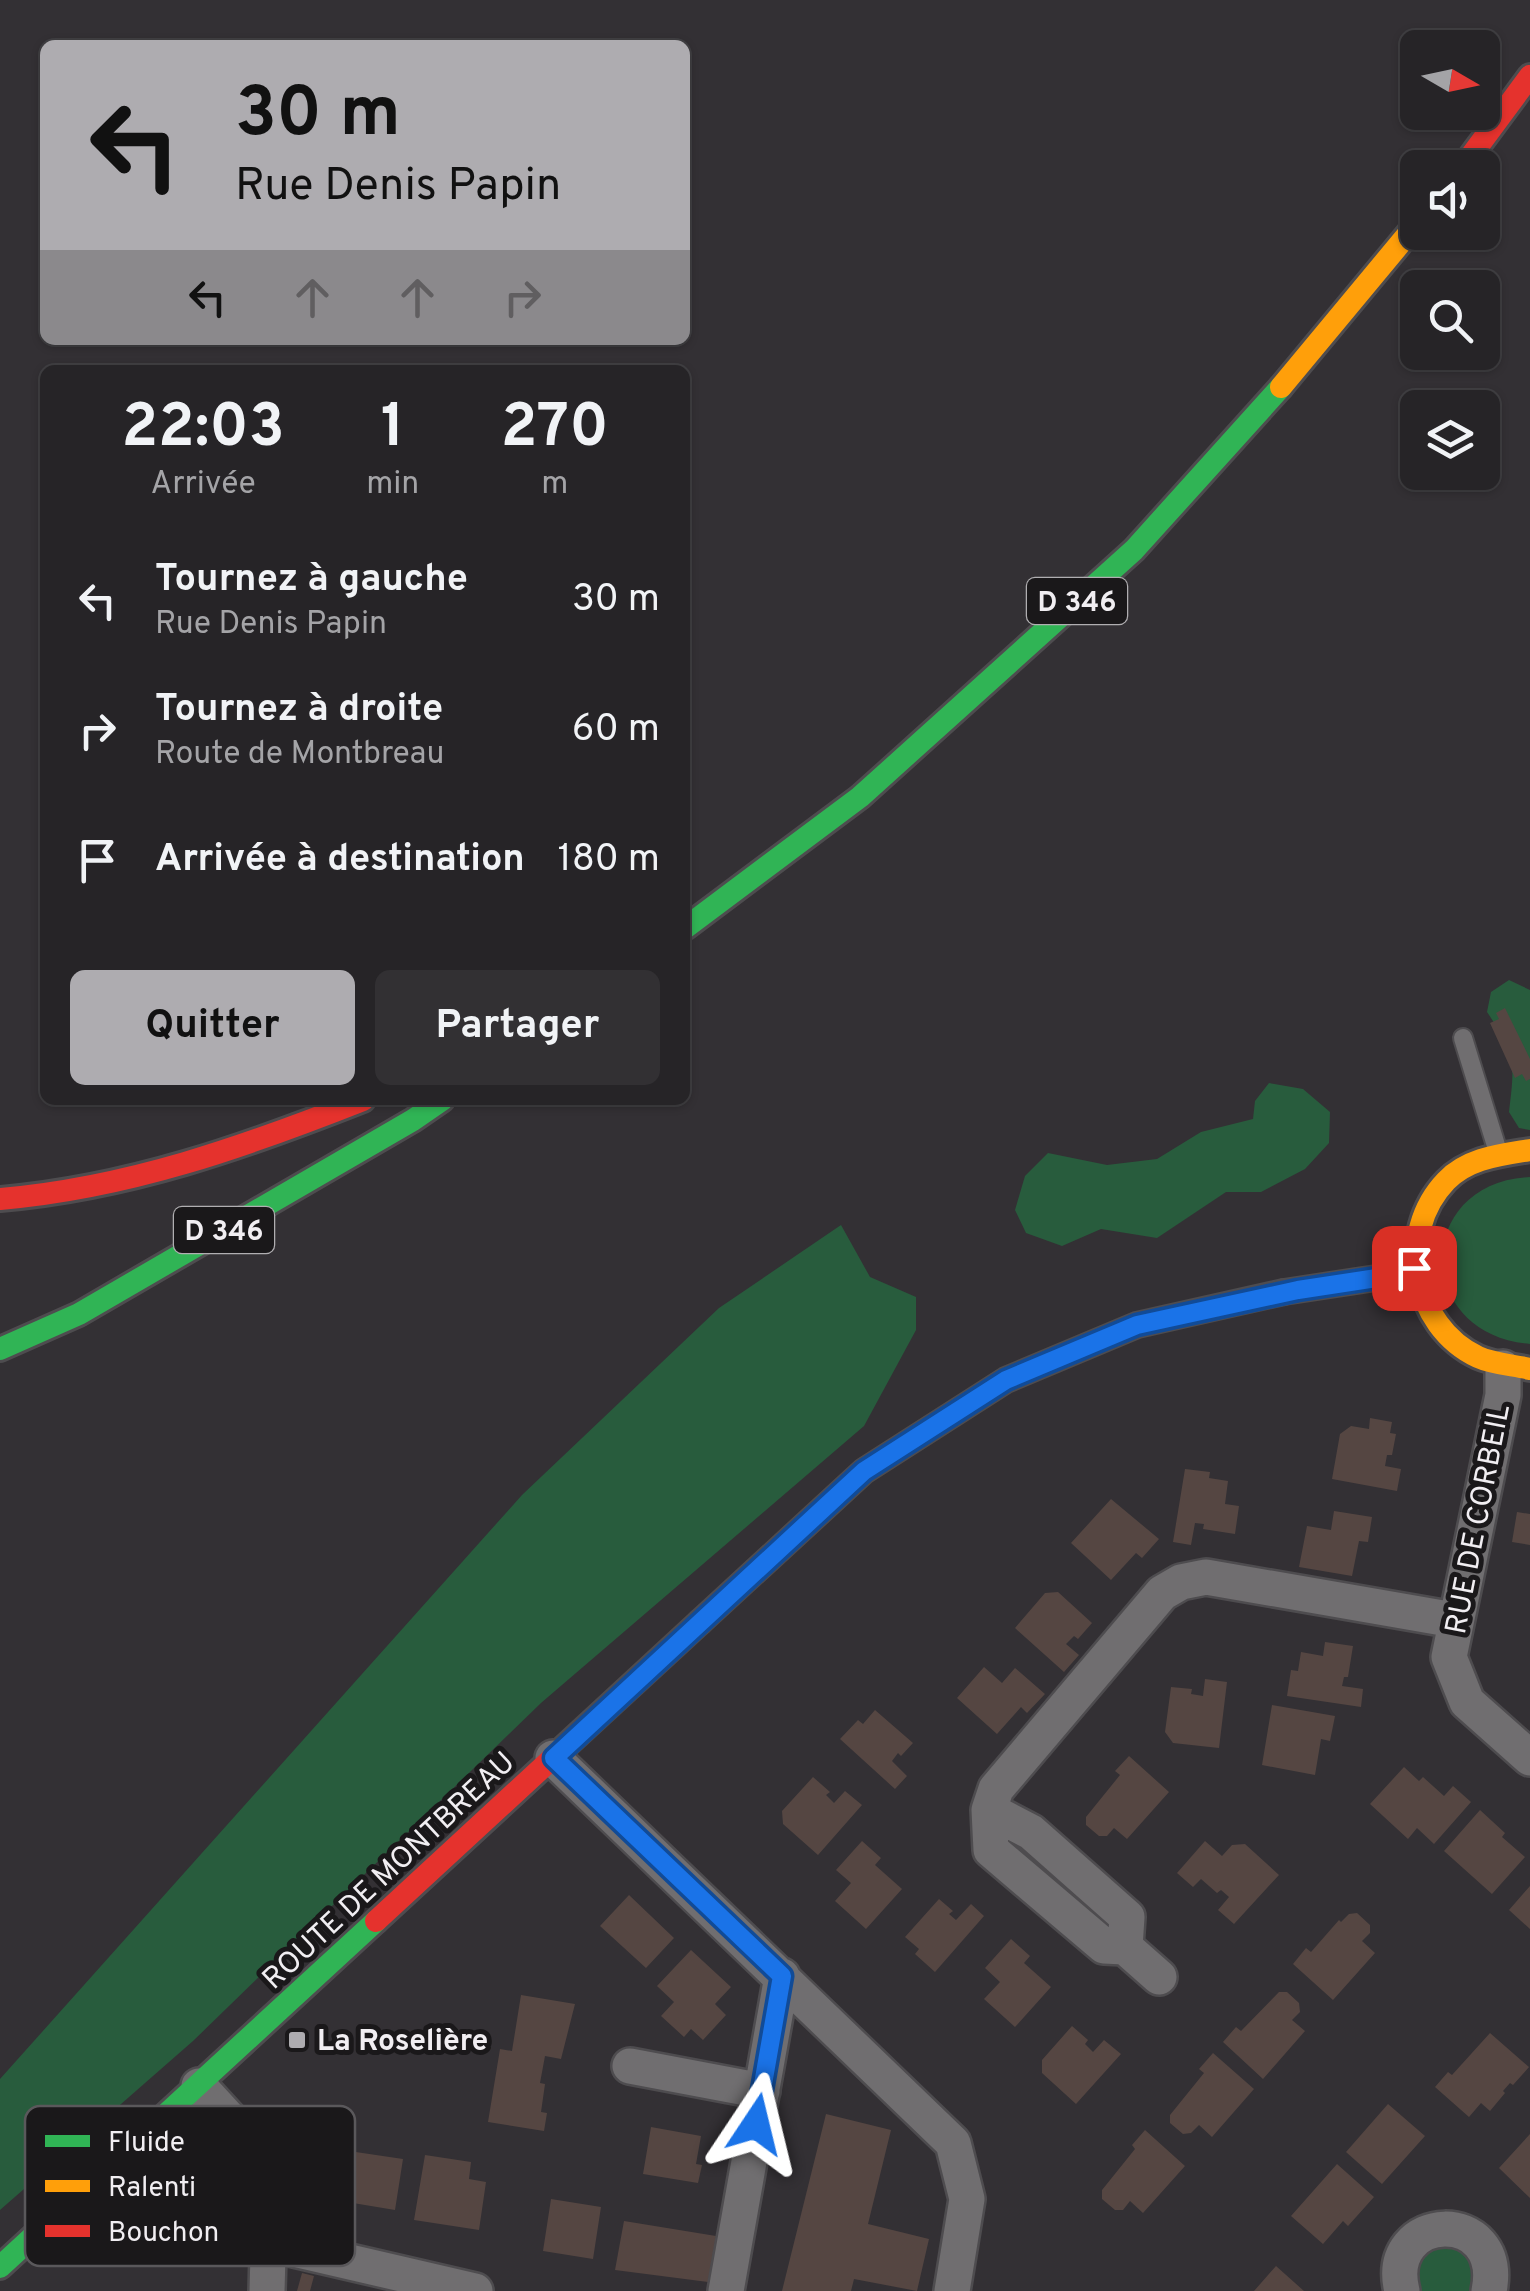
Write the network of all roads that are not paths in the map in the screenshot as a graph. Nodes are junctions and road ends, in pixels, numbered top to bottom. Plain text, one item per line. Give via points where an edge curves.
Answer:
1 (1530, 76) edge
2 (1475, 150) edge
3 (1400, 244) edge
4 (690, 924) edge
5 (1463, 1038) dead end
6 (350, 1105) edge
7 (435, 1105) edge
8 (1530, 1150) edge
9 (1498, 1152) junction
10 (0, 1199) edge
11 (1414, 1268) junction
12 (0, 1349) edge
13 (1516, 1369) edge
14 (1454, 1620) junction
15 (554, 1758) junction
16 (1530, 1758) edge
17 (782, 1976) junction
18 (1159, 1977) dead end
19 (630, 2066) dead end
20 (200, 2086) junction
21 (762, 2090) junction
22 (178, 2106) edge
23 (218, 2106) edge
24 (25, 2244) edge
25 (355, 2263) edge
26 (268, 2266) edge
27 (0, 2267) edge
28 (267, 2291) edge
29 (476, 2291) edge
30 (726, 2291) edge
31 (952, 2291) edge
32 (1402, 2291) edge
33 (1489, 2291) edge

1 - 2 street
3 - 4 street, D 346 via 1134,550 860,797
5 - 9 lane
6 - 10 street via 141,1180
7 - 12 street, D 346 via 79,1314
8 - 9 street
9 - 11 street via 1469,1164 1436,1195 1416,1237
11 - 13 street via 1422,1302 1441,1333 1469,1355
11 - 15 street, ROUTE DE MONTBREAU via 1137,1325 1006,1380 864,1471
13 - 14 street, RUE DE CORBEIL via 1503,1395
14 - 16 street, RUE DE CORBEIL via 1449,1657 1467,1702
14 - 18 street via 1206,1577 1181,1582 1162,1594 1008,1774 989,1810 991,1850 1104,1946 1125,1947
15 - 17 street
15 - 20 street, ROUTE DE MONTBREAU
17 - 21 street
17 - 31 street via 953,2142 967,2199
19 - 21 street
20 - 22 street, ROUTE DE MONTBREAU
20 - 23 street
21 - 30 street
24 - 27 street, ROUTE DE MONTBREAU
25 - 29 street
26 - 28 street
32 - 33 street via 1400,2261 1408,2247 1419,2236 1447,2228 1484,2249

